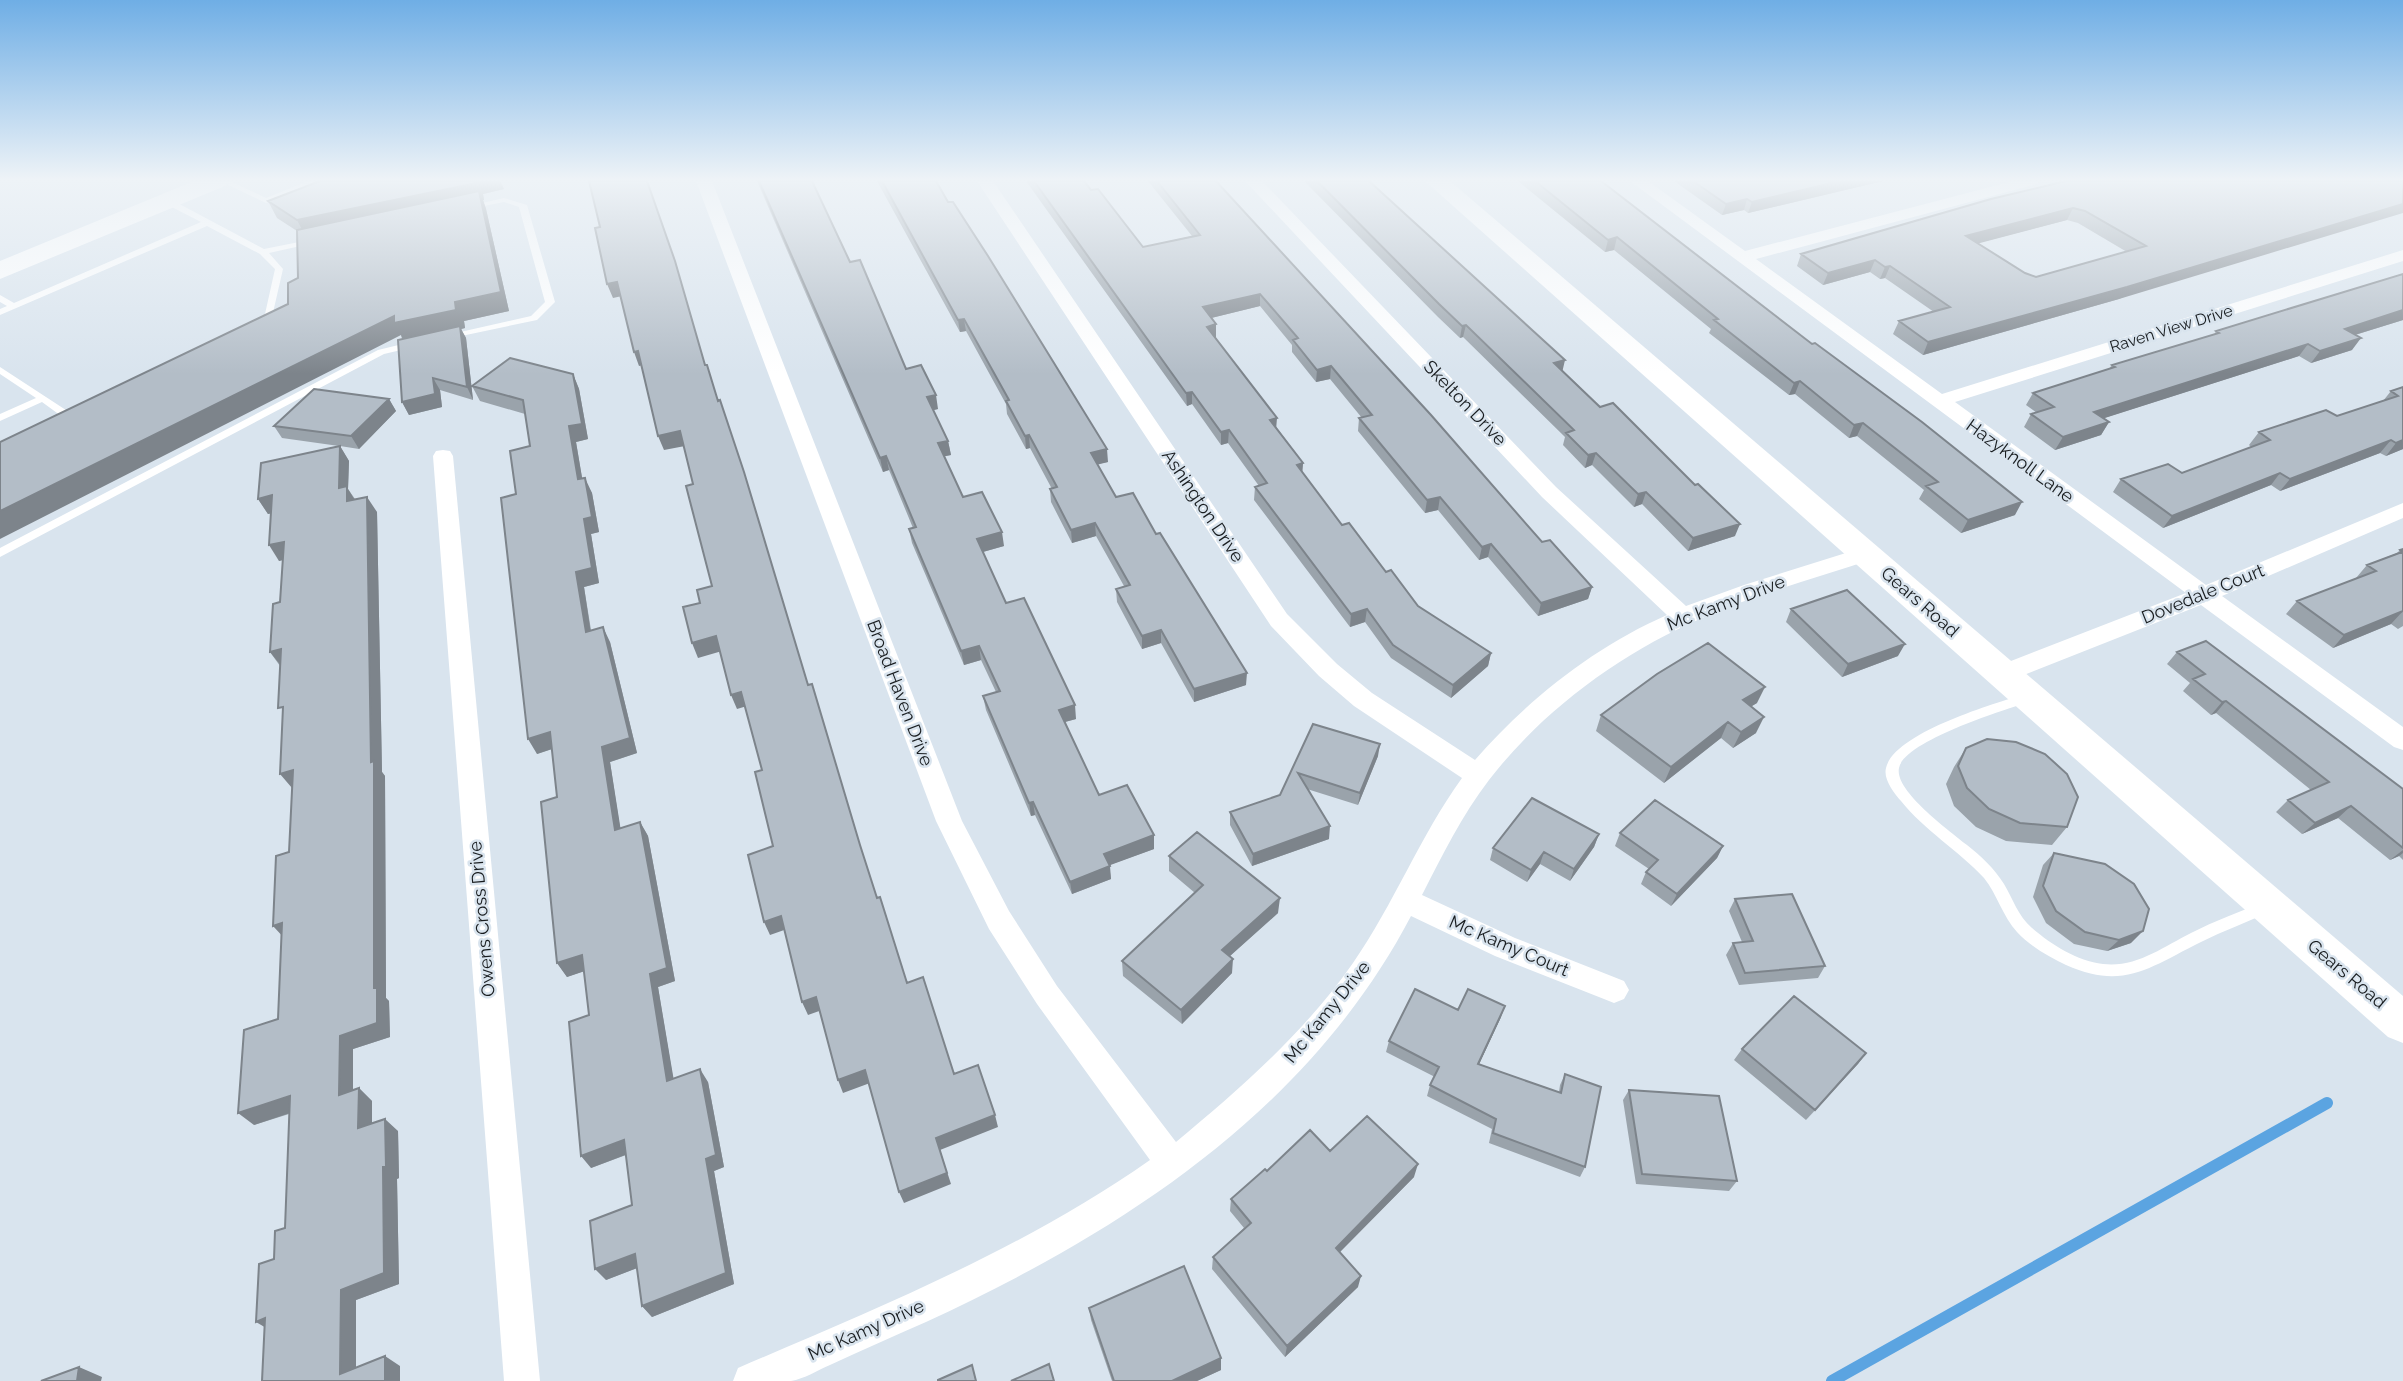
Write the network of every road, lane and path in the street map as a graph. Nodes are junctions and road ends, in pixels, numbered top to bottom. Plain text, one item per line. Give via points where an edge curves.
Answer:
1 (61, 245) edge
2 (154, 245) edge
3 (251, 245) edge
4 (291, 245) edge
5 (534, 245) edge
6 (729, 245) edge
7 (1028, 245) edge
8 (1314, 245) edge
9 (1510, 245) edge
10 (1726, 245) edge
11 (1786, 245) edge
12 (263, 252) junction
13 (2403, 255) edge
14 (1742, 257) junction
15 (0, 271) edge
16 (0, 298) edge
17 (14, 306) junction
18 (0, 312) edge
19 (244, 328) edge
20 (444, 338) edge
21 (432, 341) edge
22 (0, 370) edge
23 (43, 398) junction
24 (1939, 401) junction
25 (79, 410) edge
26 (68, 416) junction
27 (0, 418) edge
28 (57, 421) edge
29 (443, 456) dead end
30 (2403, 510) edge
31 (0, 552) edge
32 (1865, 554) junction
33 (2203, 595) junction
34 (1684, 617) junction
35 (2002, 674) junction
36 (2029, 697) junction
37 (2403, 740) edge
38 (1478, 775) junction
39 (1405, 900) junction
40 (2269, 907) junction
41 (1614, 990) dead end
42 (2403, 1023) edge
43 (1173, 1164) junction
44 (522, 1381) edge
45 (751, 1381) edge

1 - 15 main road
2 - 17 lane
3 - 12 lane
4 - 12 lane
5 - 20 lane via 550,302 534,318
6 - 43 street, Broad Haven Drive via 949,821 999,920 1047,995
7 - 38 street, Ashington Drive via 1279,620 1354,693
8 - 34 street, Skelton Drive via 1549,492
9 - 32 main road, Gears Road
10 - 14 street, Hazyknoll Lane
11 - 14 street
12 - 19 lane via 279,269 270,316
13 - 24 street, Raven View Drive
14 - 24 street, Hazyknoll Lane
16 - 17 lane
17 - 18 lane
21 - 31 lane via 381,352
22 - 23 lane
23 - 26 lane
23 - 27 lane
24 - 33 street, Hazyknoll Lane
25 - 26 lane
26 - 28 lane
29 - 44 street, Owens Cross Drive
30 - 33 street, Dovedale Court
32 - 34 street, Mc Kamy Drive
32 - 35 main road, Gears Road
33 - 35 street, Dovedale Court
33 - 37 street, Hazyknoll Lane
34 - 38 street, Mc Kamy Drive via 1644,636 1589,672 1533,716
35 - 36 main road, Gears Road
36 - 40 main road, Gears Road
36 - 40 lane via 1911,745 1891,769 1894,782 1912,805 1984,868 2028,933 2057,954 2091,968 2114,971 2154,961 2196,937
38 - 39 street, Mc Kamy Drive via 1452,812
39 - 41 street, Mc Kamy Court
39 - 43 street, Mc Kamy Drive via 1362,972 1306,1043 1237,1111
40 - 42 main road, Gears Road
43 - 45 street, Mc Kamy Drive via 1095,1217 997,1272

